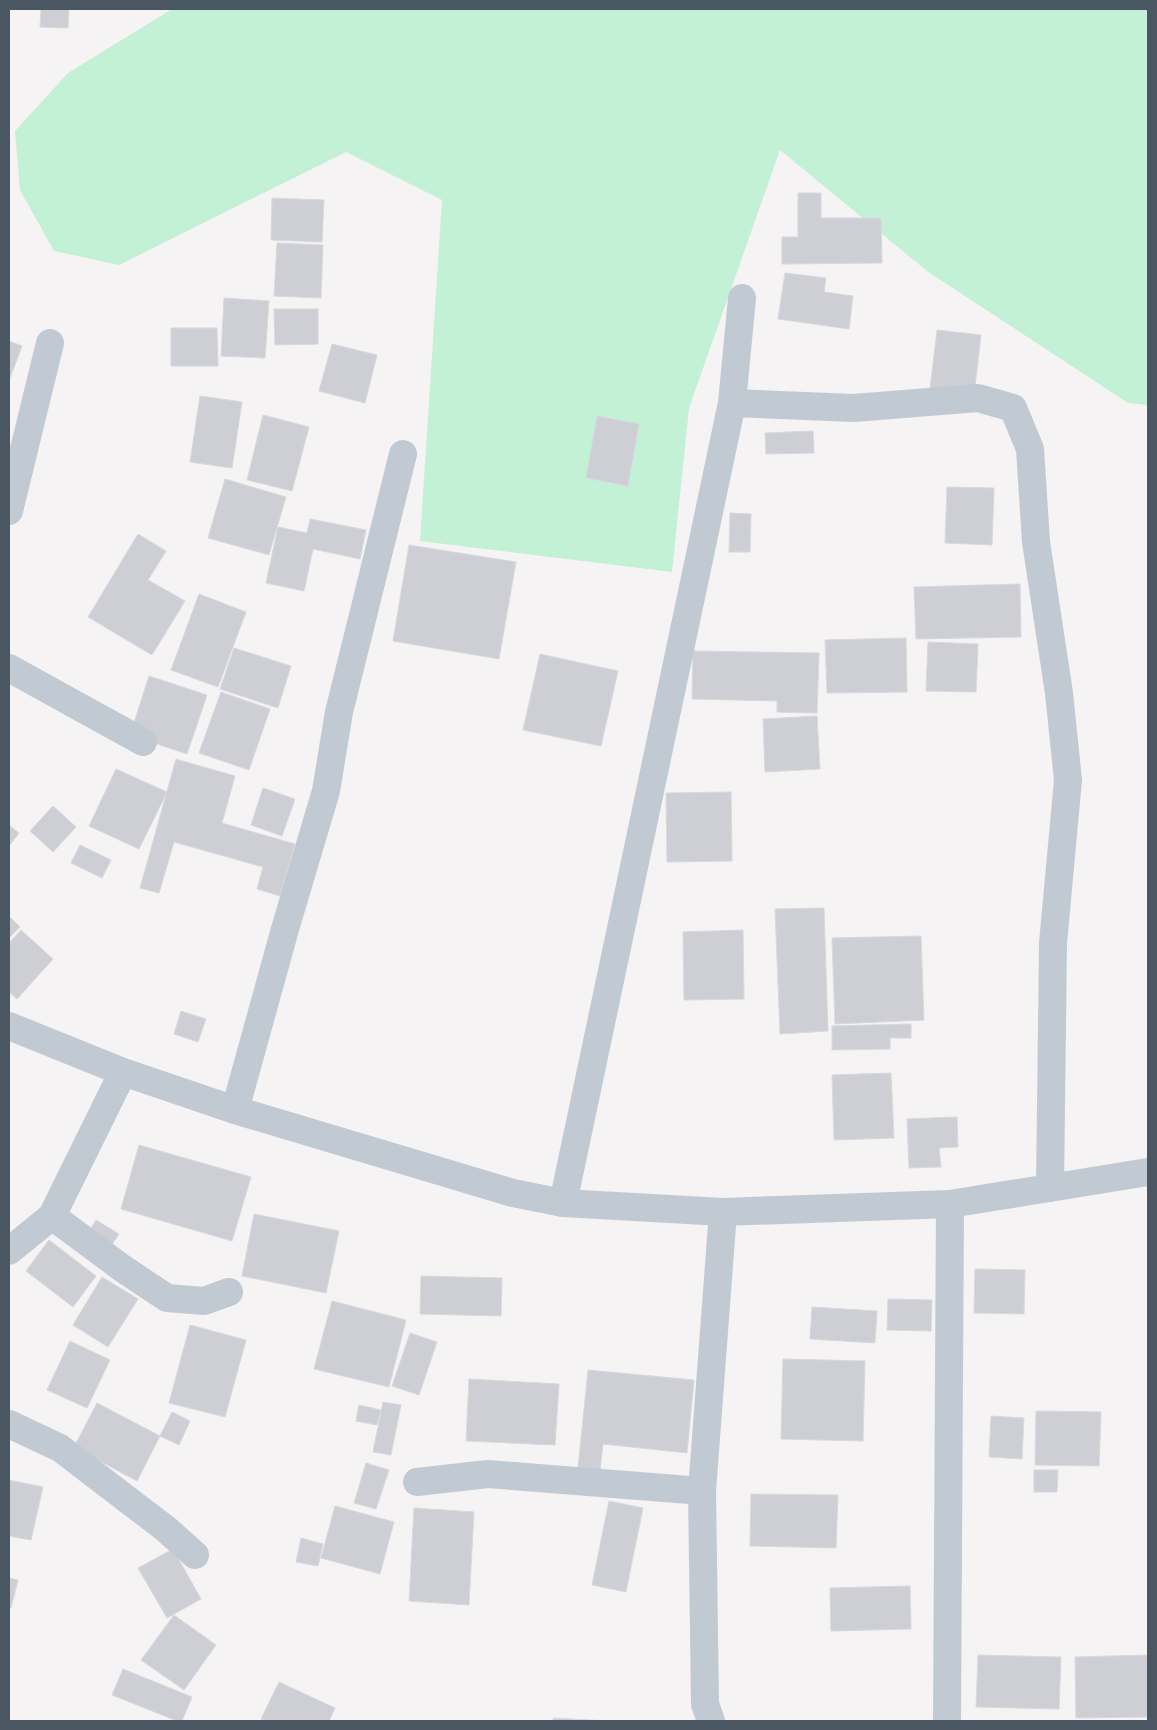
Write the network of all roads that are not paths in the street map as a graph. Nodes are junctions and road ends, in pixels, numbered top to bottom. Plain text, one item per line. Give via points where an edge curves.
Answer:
1 (742, 298) dead end
2 (50, 343) dead end
3 (732, 402) junction
4 (403, 454) dead end
5 (9, 511) edge
6 (9, 667) edge
7 (144, 742) dead end
8 (9, 1026) edge
9 (123, 1072) junction
10 (235, 1110) junction
11 (1148, 1172) edge
12 (1050, 1188) junction
13 (563, 1203) junction
14 (950, 1204) junction
15 (723, 1212) junction
16 (52, 1216) junction
17 (9, 1251) edge
18 (229, 1292) dead end
19 (9, 1424) edge
20 (417, 1482) dead end
21 (702, 1490) junction
22 (195, 1555) dead end
23 (710, 1721) edge
24 (946, 1721) edge

1 - 3 street
2 - 5 street
3 - 12 street via 854,408 978,398 1013,408 1030,449 1036,542 1059,693 1068,780 1053,943
3 - 13 street
4 - 10 street via 340,712 326,791
6 - 7 street
8 - 9 street
9 - 10 street
9 - 16 street
10 - 13 street via 513,1193
11 - 12 street
12 - 14 street
13 - 15 street
14 - 15 street
14 - 24 street
15 - 21 street
16 - 17 street
16 - 18 street via 167,1298 204,1301
19 - 22 street via 60,1448
20 - 21 street via 488,1474
21 - 23 street via 705,1704

